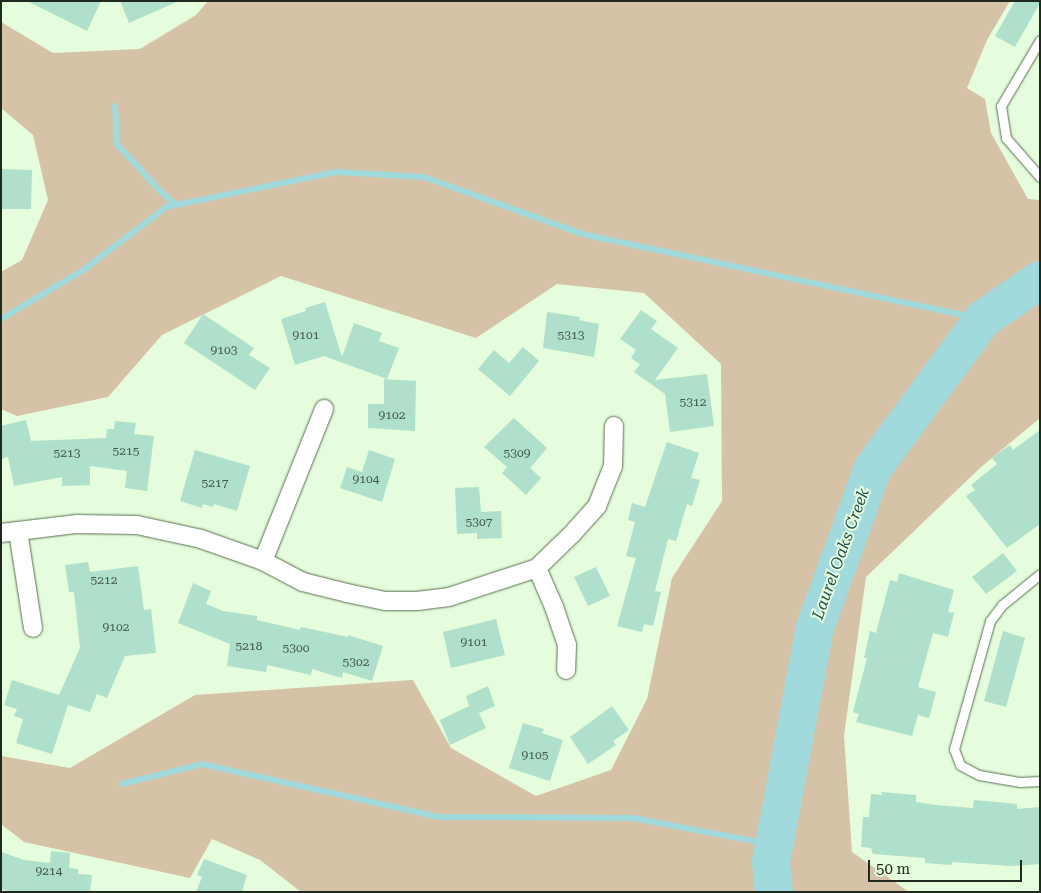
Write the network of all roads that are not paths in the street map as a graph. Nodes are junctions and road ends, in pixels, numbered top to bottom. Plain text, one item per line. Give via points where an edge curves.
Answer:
1 (1040, 40) edge
2 (1040, 177) edge
3 (324, 409) dead end
4 (614, 426) dead end
5 (9, 532) edge
6 (263, 561) junction
7 (537, 568) junction
8 (1040, 574) edge
9 (33, 628) dead end
10 (566, 670) dead end
11 (1040, 781) edge

1 - 2 lane via 1001,106 1006,138
3 - 6 street
4 - 7 street via 613,466 597,506
5 - 6 street via 77,524 137,524 201,539
5 - 9 street
6 - 7 street via 303,582 386,601 449,597
7 - 10 street via 567,645
8 - 11 lane via 1002,605 990,621 954,749 960,765 979,775 1020,782

